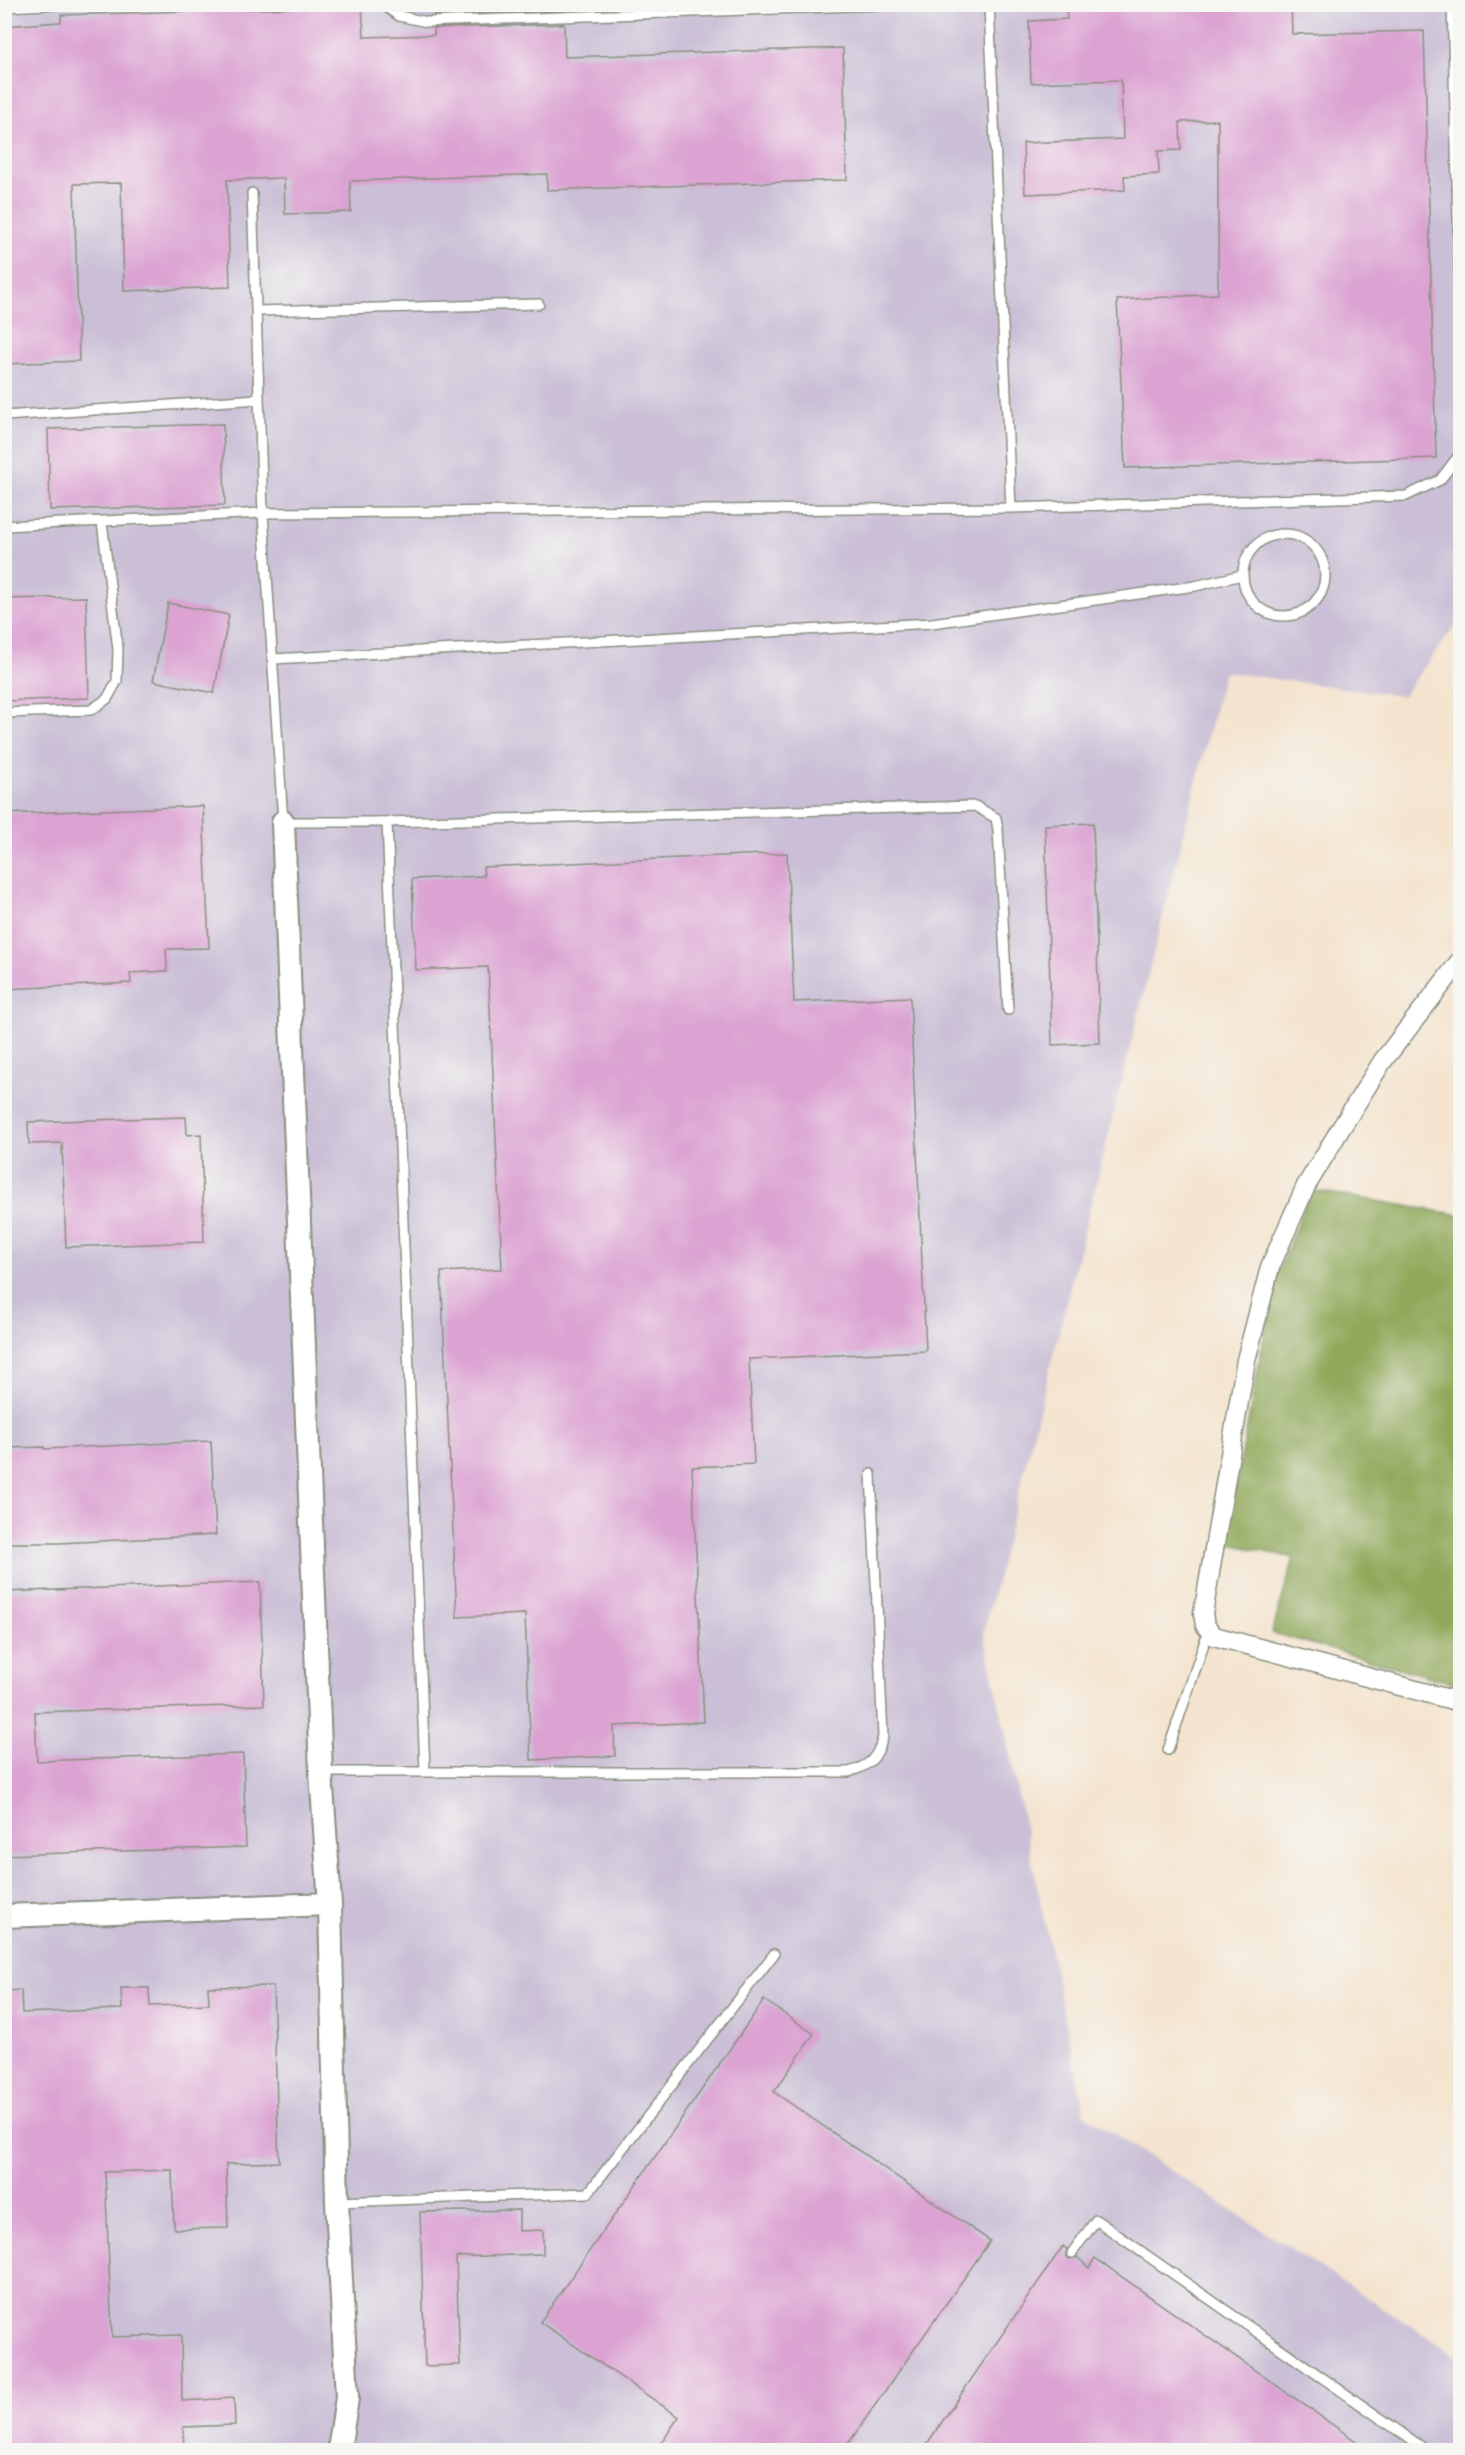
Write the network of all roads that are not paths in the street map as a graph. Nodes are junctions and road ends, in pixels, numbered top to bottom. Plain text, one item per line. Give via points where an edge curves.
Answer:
1 (66, 4) edge
2 (382, 4) edge
3 (906, 4) edge
4 (989, 4) edge
5 (1452, 4) edge
6 (4, 7) edge
7 (252, 193) dead end
8 (1461, 290) edge
9 (539, 304) dead end
10 (256, 311) junction
11 (259, 399) junction
12 (4, 416) edge
13 (1461, 454) edge
14 (1011, 508) junction
15 (263, 513) junction
16 (102, 522) junction
17 (4, 526) edge
18 (1242, 575) junction
19 (272, 659) junction
20 (4, 713) edge
21 (283, 822) junction
22 (387, 822) junction
23 (1461, 961) edge
24 (1008, 1010) dead end
25 (871, 1474) dead end
26 (1208, 1632) junction
27 (1461, 1702) edge
28 (1168, 1750) dead end
29 (425, 1771) junction
30 (321, 1772) junction
31 (330, 1904) junction
32 (4, 1916) edge
33 (774, 1954) dead end
34 (337, 2202) junction
35 (1072, 2253) dead end
36 (339, 2451) edge
37 (1426, 2451) edge

1 - 6 lane
2 - 3 lane via 399,16 427,22
4 - 14 lane
5 - 8 lane
7 - 10 lane
9 - 10 lane
10 - 11 lane
11 - 12 lane
11 - 15 lane
13 - 14 lane via 1440,480 1406,496
14 - 15 lane
15 - 16 lane
15 - 19 lane
16 - 17 lane
16 - 20 lane via 118,649 117,681 107,699 91,710
18 - 18 lane via 1250,551 1264,539 1283,533 1296,535 1312,545 1323,560 1326,573 1317,600 1292,615 1271,613 1252,602
18 - 19 lane via 1195,586 932,623
19 - 21 lane
21 - 22 lane
21 - 30 street
22 - 24 lane via 975,806 996,818 998,830
22 - 29 lane
23 - 26 street via 1382,1062 1350,1113 1306,1186 1270,1268 1246,1360 1203,1614
25 - 29 lane via 883,1737 878,1756 867,1766 849,1772
26 - 27 street
26 - 28 lane
29 - 30 lane
30 - 31 street
31 - 32 street
31 - 34 street
33 - 34 lane via 588,2193
34 - 36 street via 347,2398
35 - 37 lane via 1096,2220

